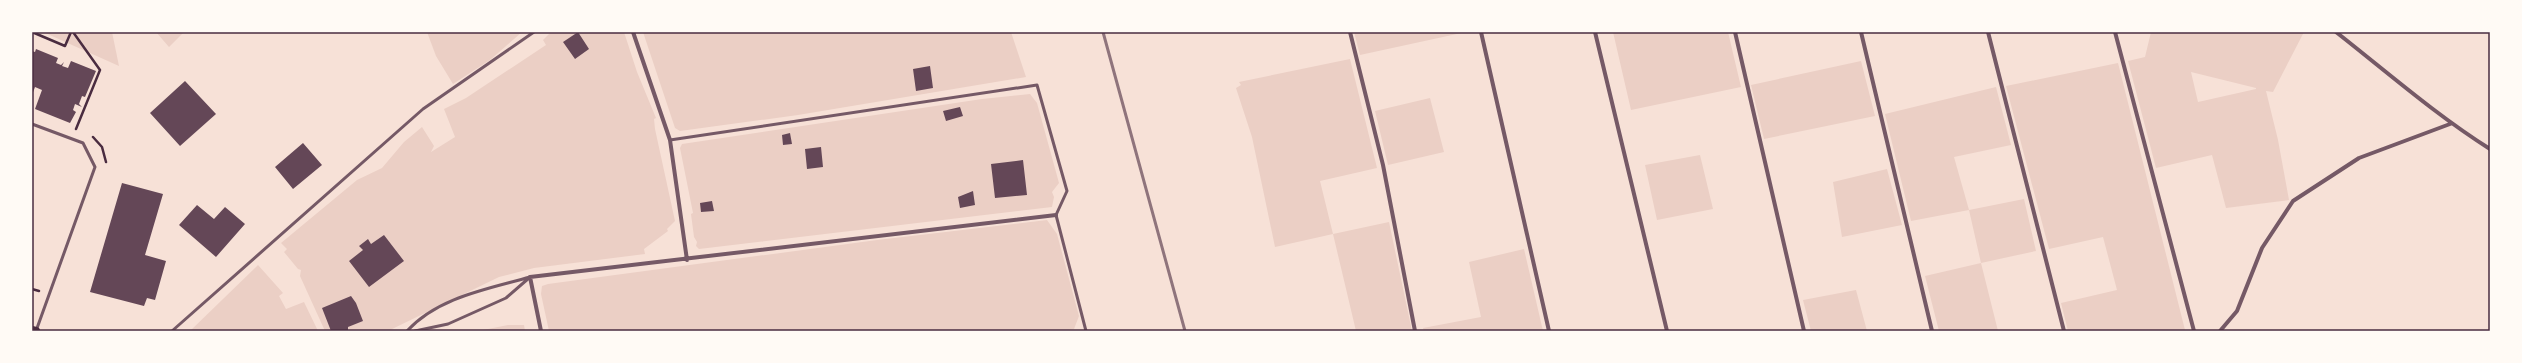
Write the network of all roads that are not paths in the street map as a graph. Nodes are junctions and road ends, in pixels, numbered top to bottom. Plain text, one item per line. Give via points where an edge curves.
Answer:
1 (534, 32) edge
2 (633, 32) edge
3 (1350, 32) edge
4 (1481, 32) edge
5 (1595, 32) edge
6 (1735, 32) edge
7 (1861, 32) edge
8 (1988, 32) edge
9 (2115, 32) edge
10 (2336, 32) edge
11 (32, 124) edge
12 (2450, 124) junction
13 (670, 140) junction
14 (2490, 149) edge
15 (1056, 215) junction
16 (687, 260) junction
17 (530, 277) junction
18 (32, 330) edge
19 (36, 331) edge
20 (172, 331) edge
21 (408, 331) edge
22 (415, 331) edge
23 (541, 331) edge
24 (1086, 331) edge
25 (1415, 331) edge
26 (1549, 331) edge
27 (1667, 331) edge
28 (1804, 331) edge
29 (1932, 331) edge
30 (2064, 331) edge
31 (2194, 331) edge
32 (2220, 331) edge

1 - 20 lane via 528,39 423,110
2 - 13 street
3 - 25 street via 1383,165
4 - 26 street
5 - 27 street
6 - 28 street
7 - 29 street
8 - 30 street
9 - 31 street
10 - 12 street
11 - 19 lane via 83,143 95,167
12 - 14 street
12 - 32 street via 2359,158 2293,201 2262,248 2237,311
13 - 15 lane via 1037,85 1067,191
13 - 16 street
15 - 16 street
15 - 24 lane
16 - 17 street
17 - 21 lane via 456,299 418,319
17 - 22 lane via 506,298 448,324
17 - 23 street
18 - 19 main road

